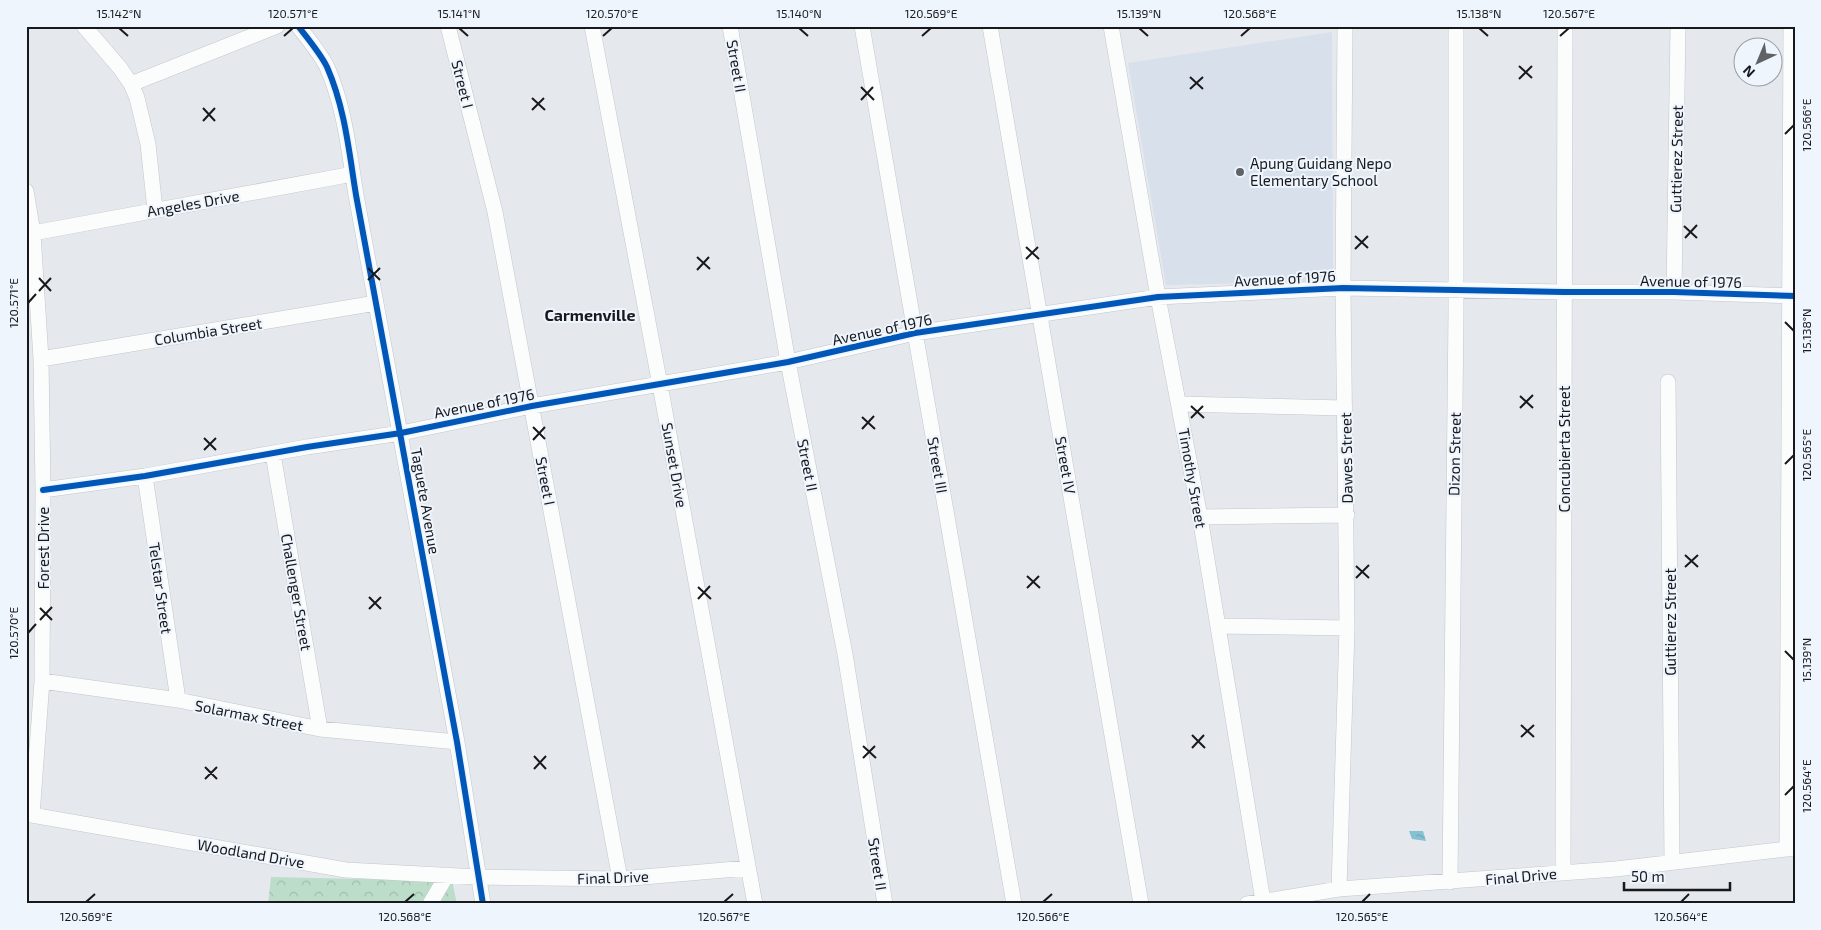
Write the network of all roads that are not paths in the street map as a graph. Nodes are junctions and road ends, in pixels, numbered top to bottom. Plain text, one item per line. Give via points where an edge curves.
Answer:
1 (84, 26) edge
2 (277, 26) edge
3 (298, 26) edge
4 (448, 26) edge
5 (592, 26) edge
6 (730, 26) edge
7 (862, 26) edge
8 (990, 26) edge
9 (1111, 26) edge
10 (1345, 26) edge
11 (1456, 26) edge
12 (1565, 26) edge
13 (1678, 26) edge
14 (1791, 26) edge
15 (130, 84) junction
16 (353, 174) junction
17 (26, 191) edge
18 (155, 210) junction
19 (33, 233) junction
20 (1343, 288) junction
21 (1456, 290) junction
22 (1564, 292) junction
23 (1674, 292) junction
24 (1793, 296) edge
25 (1158, 297) junction
26 (376, 303) junction
27 (1040, 315) junction
28 (915, 334) junction
29 (41, 359) junction
30 (788, 362) junction
31 (1668, 382) dead end
32 (660, 385) junction
33 (1179, 404) junction
34 (532, 406) junction
35 (1345, 408) junction
36 (401, 433) junction
37 (274, 454) junction
38 (145, 476) junction
39 (43, 490) junction
40 (1347, 515) junction
41 (1200, 517) junction
42 (1218, 626) junction
43 (1347, 628) junction
44 (42, 682) junction
45 (178, 700) junction
46 (320, 729) junction
47 (457, 742) junction
48 (29, 815) edge
49 (1791, 849) edge
50 (1672, 862) junction
51 (748, 868) junction
52 (1563, 872) junction
53 (447, 874) junction
54 (478, 877) junction
55 (620, 879) junction
56 (1450, 882) junction
57 (1339, 889) junction
58 (1263, 901) junction
59 (430, 904) edge
60 (483, 904) edge
61 (755, 904) edge
62 (885, 904) edge
63 (1014, 904) edge
64 (1142, 904) edge
65 (1247, 904) edge

1 - 15 street
2 - 15 street
3 - 16 street, Taguete Avenue via 326,66 339,98
4 - 34 street, Street I via 495,212
5 - 32 street, Sunset Drive
6 - 30 street, Street II
7 - 28 street, Street III
8 - 27 street, Street IV
9 - 25 street, Timothy Street
10 - 20 street, Dawes Street
11 - 21 street, Dizon Street
12 - 22 street, Concubierta Street
13 - 23 street, Guttierez Street
14 - 24 street
15 - 18 street via 148,144
16 - 18 street, Angeles Drive
16 - 26 street, Taguete Avenue
17 - 19 street, Forest Drive
18 - 19 street, Angeles Drive
19 - 29 street, Forest Drive
20 - 21 street, Avenue of 1976
20 - 25 street, Avenue of 1976
20 - 35 street, Dawes Street
21 - 22 street, Avenue of 1976
21 - 56 street, Dizon Street
22 - 23 street, Avenue of 1976
22 - 52 street, Concubierta Street
23 - 24 street, Avenue of 1976
24 - 49 street
25 - 27 street, Avenue of 1976
25 - 33 street, Timothy Street
26 - 29 street, Columbia Street
26 - 36 street, Taguete Avenue
27 - 28 street, Avenue of 1976
27 - 64 street, Street IV
28 - 30 street, Avenue of 1976
28 - 63 street, Street III
29 - 39 street, Forest Drive
30 - 32 street, Avenue of 1976
30 - 62 street, Street II via 845,654
31 - 50 street, Guttierez Street
32 - 34 street, Avenue of 1976
32 - 51 street, Sunset Drive
33 - 35 street
33 - 41 street, Timothy Street
34 - 36 street, Avenue of 1976
34 - 55 street, Street I
35 - 40 street, Dawes Street
36 - 37 street, Avenue of 1976
36 - 47 street, Taguete Avenue
37 - 38 street, Avenue of 1976
37 - 46 street, Challenger Street
38 - 39 street, Avenue of 1976
38 - 45 street, Telstar Street
39 - 44 street, Forest Drive
40 - 41 street
40 - 43 street, Dawes Street
41 - 42 street, Timothy Street
42 - 43 street
42 - 58 street, Timothy Street
43 - 57 street, Dawes Street
44 - 45 street, Solarmax Street
44 - 48 street, Forest Drive
45 - 46 street, Solarmax Street
46 - 47 street, Solarmax Street
47 - 54 street, Taguete Avenue
48 - 53 street, Woodland Drive via 346,870
49 - 50 street, Final Drive
50 - 52 street, Final Drive
51 - 55 street, Final Drive
51 - 61 street, Sunset Drive
52 - 56 street, Final Drive
53 - 54 street, Woodland Drive
53 - 59 street
54 - 55 street, Final Drive
54 - 60 street, Taguete Avenue
56 - 57 street, Final Drive
57 - 58 street, Final Drive
58 - 65 street, Final Drive

